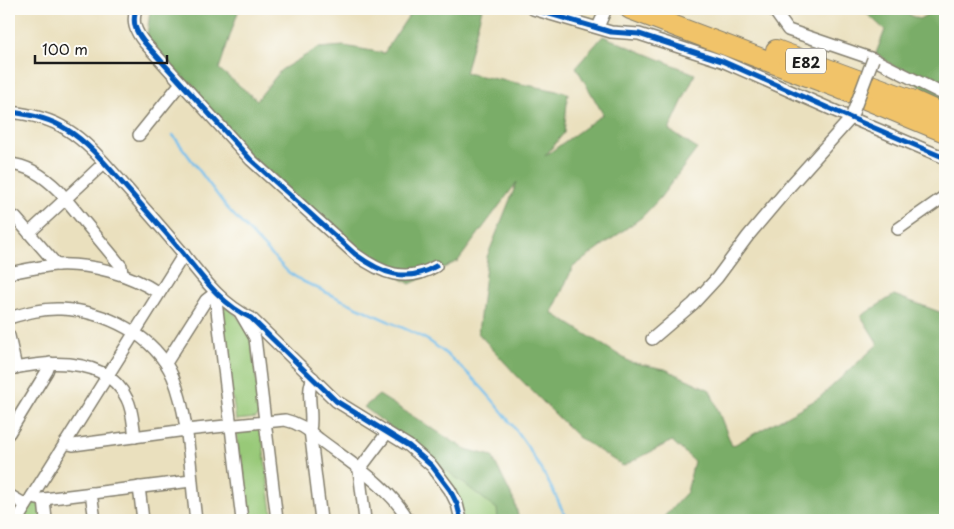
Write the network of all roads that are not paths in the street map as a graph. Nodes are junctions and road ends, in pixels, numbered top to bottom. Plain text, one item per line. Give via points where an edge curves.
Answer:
1 (136, 9) edge
2 (533, 9) edge
3 (606, 9) edge
4 (630, 9) edge
5 (667, 9) edge
6 (773, 9) edge
7 (598, 27) junction
8 (873, 58) junction
9 (181, 84) junction
10 (945, 95) edge
11 (9, 112) edge
12 (945, 115) edge
13 (851, 118) junction
14 (945, 132) edge
15 (139, 135) dead end
16 (945, 158) edge
17 (104, 163) junction
18 (9, 164) edge
19 (945, 196) edge
20 (66, 199) junction
21 (9, 214) edge
22 (898, 229) dead end
23 (29, 233) junction
24 (184, 254) junction
25 (57, 265) junction
26 (436, 266) dead end
27 (9, 274) edge
28 (122, 274) junction
29 (159, 293) junction
30 (215, 293) junction
31 (240, 313) junction
32 (9, 318) edge
33 (134, 333) junction
34 (9, 336) edge
35 (652, 340) dead end
36 (50, 363) junction
37 (166, 363) junction
38 (12, 368) edge
39 (107, 376) junction
40 (313, 378) junction
41 (13, 419) edge
42 (264, 422) junction
43 (230, 426) junction
44 (186, 430) junction
45 (310, 430) junction
46 (9, 433) edge
47 (387, 433) junction
48 (135, 437) junction
49 (65, 443) junction
50 (359, 470) junction
51 (190, 481) junction
52 (139, 488) junction
53 (91, 493) junction
54 (9, 495) edge
55 (44, 499) junction
56 (29, 501) junction
57 (17, 520) edge
58 (46, 520) edge
59 (95, 520) edge
60 (143, 520) edge
61 (196, 520) edge
62 (242, 520) edge
63 (277, 520) edge
64 (321, 520) edge
65 (365, 520) edge
66 (408, 520) edge
67 (461, 520) edge

1 - 9 street via 133,21 138,35
2 - 7 street
3 - 7 street
4 - 14 highway, E82
5 - 12 highway, E82
6 - 8 street via 788,30
7 - 13 street via 611,32 639,34 722,61
8 - 10 street
8 - 13 street, bridge
9 - 15 street
9 - 26 street via 251,160 355,254 385,272 404,276 417,275
11 - 17 street via 29,114 66,129 81,139
13 - 16 street
13 - 35 street via 760,221 717,278
17 - 20 street
17 - 24 street
18 - 20 street via 38,173
19 - 22 street
20 - 23 street
20 - 28 street via 120,266
21 - 23 street
23 - 25 street
24 - 29 street
24 - 30 street
25 - 27 street
25 - 28 street
28 - 29 street
29 - 33 street
30 - 31 street
30 - 37 street via 206,300
30 - 43 street
31 - 40 street via 251,318
31 - 42 street via 255,338
32 - 33 street via 40,310 83,311 101,316
33 - 37 street
33 - 39 street
34 - 38 street
36 - 38 street
36 - 39 street via 79,365
36 - 41 street
37 - 44 street via 177,391
39 - 48 street via 124,392 129,402
39 - 49 street
40 - 45 street via 309,386
40 - 47 street via 336,401
41 - 46 street
42 - 43 street
42 - 45 street via 285,420
42 - 63 street
43 - 44 street
43 - 62 street
44 - 48 street
44 - 51 street
45 - 50 street
45 - 64 street
47 - 50 street
47 - 67 street via 422,456 437,471 450,490
48 - 49 street via 73,445
49 - 56 street
50 - 65 street
50 - 66 street via 390,495
51 - 52 street
51 - 61 street
52 - 53 street
52 - 60 street
53 - 55 street
53 - 59 street
54 - 56 street
55 - 56 street
55 - 58 street
56 - 57 street

